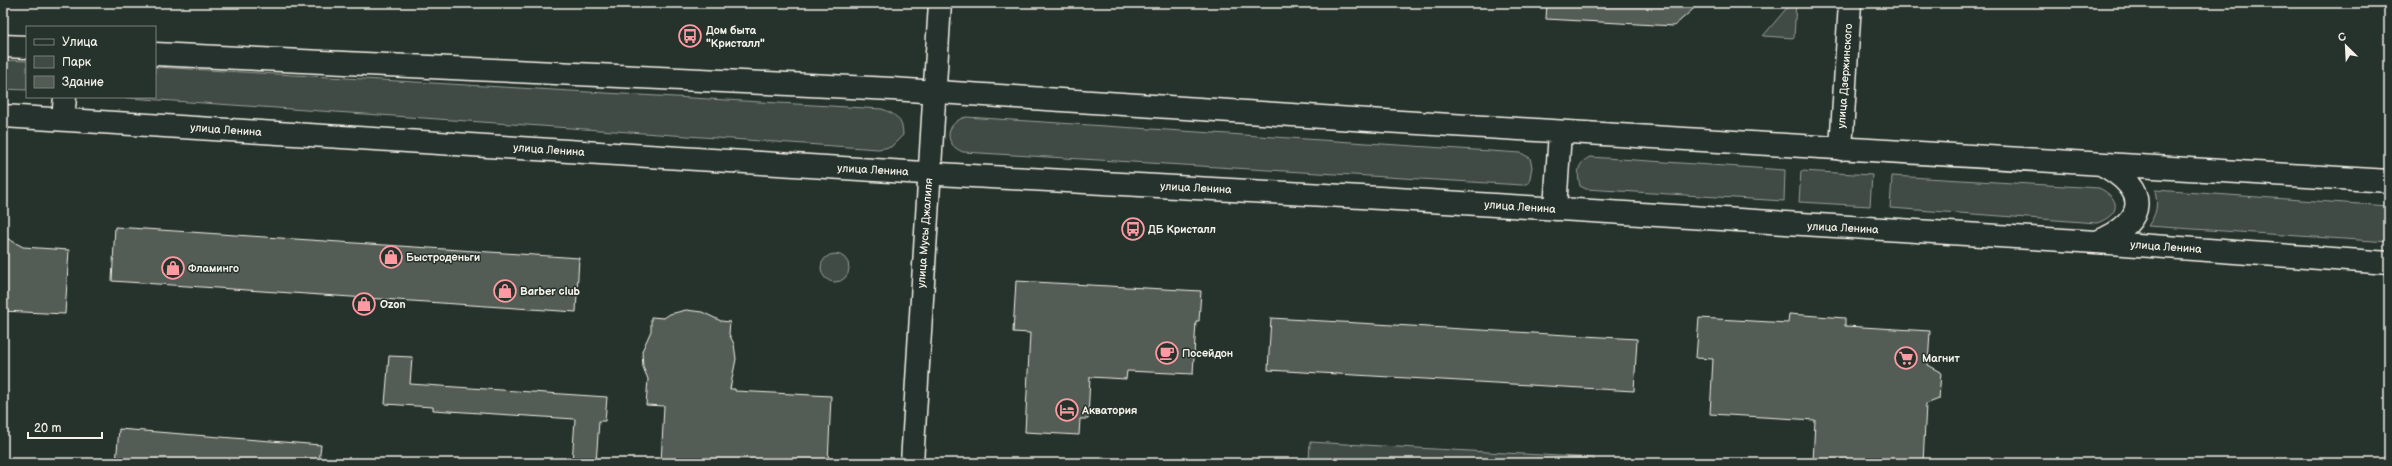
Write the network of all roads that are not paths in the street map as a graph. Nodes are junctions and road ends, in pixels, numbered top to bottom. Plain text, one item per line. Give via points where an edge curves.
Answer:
1 (940, 3) edge
2 (1850, 3) edge
3 (3, 46) edge
4 (26, 47) edge
5 (156, 54) edge
6 (934, 92) junction
7 (65, 98) edge
8 (3, 116) edge
9 (64, 119) junction
10 (1560, 132) junction
11 (1841, 149) junction
12 (2101, 164) junction
13 (928, 174) junction
14 (2389, 181) edge
15 (1555, 209) junction
16 (2096, 242) junction
17 (2389, 263) edge
18 (912, 463) edge

1 - 6 main road, улица Мусы Джалиля
2 - 11 main road, улица Дзержинского
3 - 4 main road
5 - 6 main road
6 - 10 main road
6 - 13 main road, улица Мусы Джалиля
7 - 9 main road
8 - 9 main road, улица Ленина
9 - 13 main road, улица Ленина
10 - 11 main road
10 - 15 main road
11 - 12 main road
12 - 14 main road
12 - 16 main road via 2119,173 2130,187 2136,208 2134,219 2127,227
13 - 15 main road, улица Ленина
13 - 18 main road, улица Мусы Джалиля
15 - 16 main road, улица Ленина
16 - 17 main road, улица Ленина

